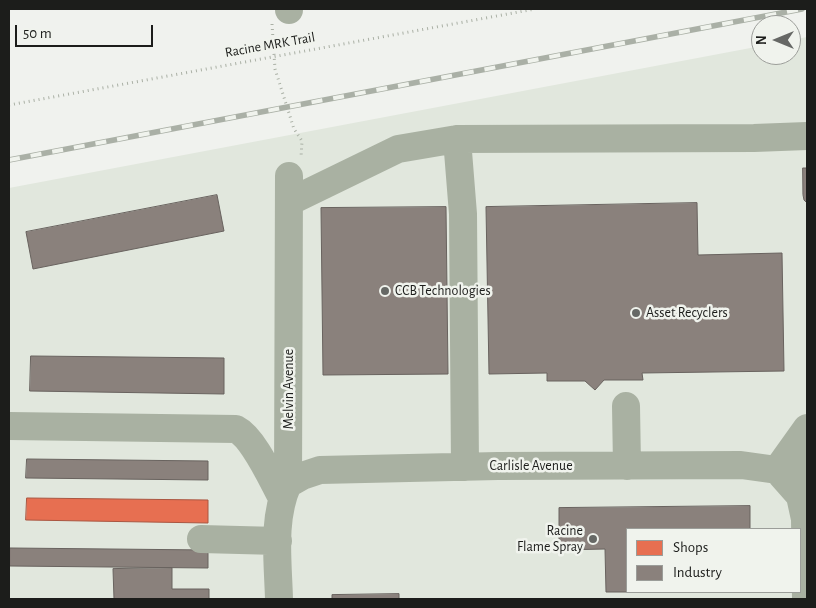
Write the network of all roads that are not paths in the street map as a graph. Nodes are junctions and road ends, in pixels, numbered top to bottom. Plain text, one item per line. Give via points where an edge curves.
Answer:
1 (807, 136) edge
2 (458, 139) junction
3 (626, 406) dead end
4 (9, 426) edge
5 (807, 428) edge
6 (627, 466) junction
7 (465, 467) junction
8 (791, 473) edge
9 (285, 491) junction
10 (201, 539) dead end
11 (278, 541) junction
12 (279, 599) edge
13 (806, 599) edge

1 - 2 street
2 - 7 street via 463,214
2 - 9 street, Melvin Avenue via 398,150 289,186
3 - 6 street
4 - 9 street via 236,429 242,432
5 - 8 street
6 - 7 street, Carlisle Avenue
6 - 8 street, Carlisle Avenue via 741,465
7 - 9 street, Carlisle Avenue via 320,470 302,476
8 - 13 street via 805,519
9 - 11 street, Melvin Avenue via 278,514
10 - 11 street
11 - 12 street, Melvin Avenue

